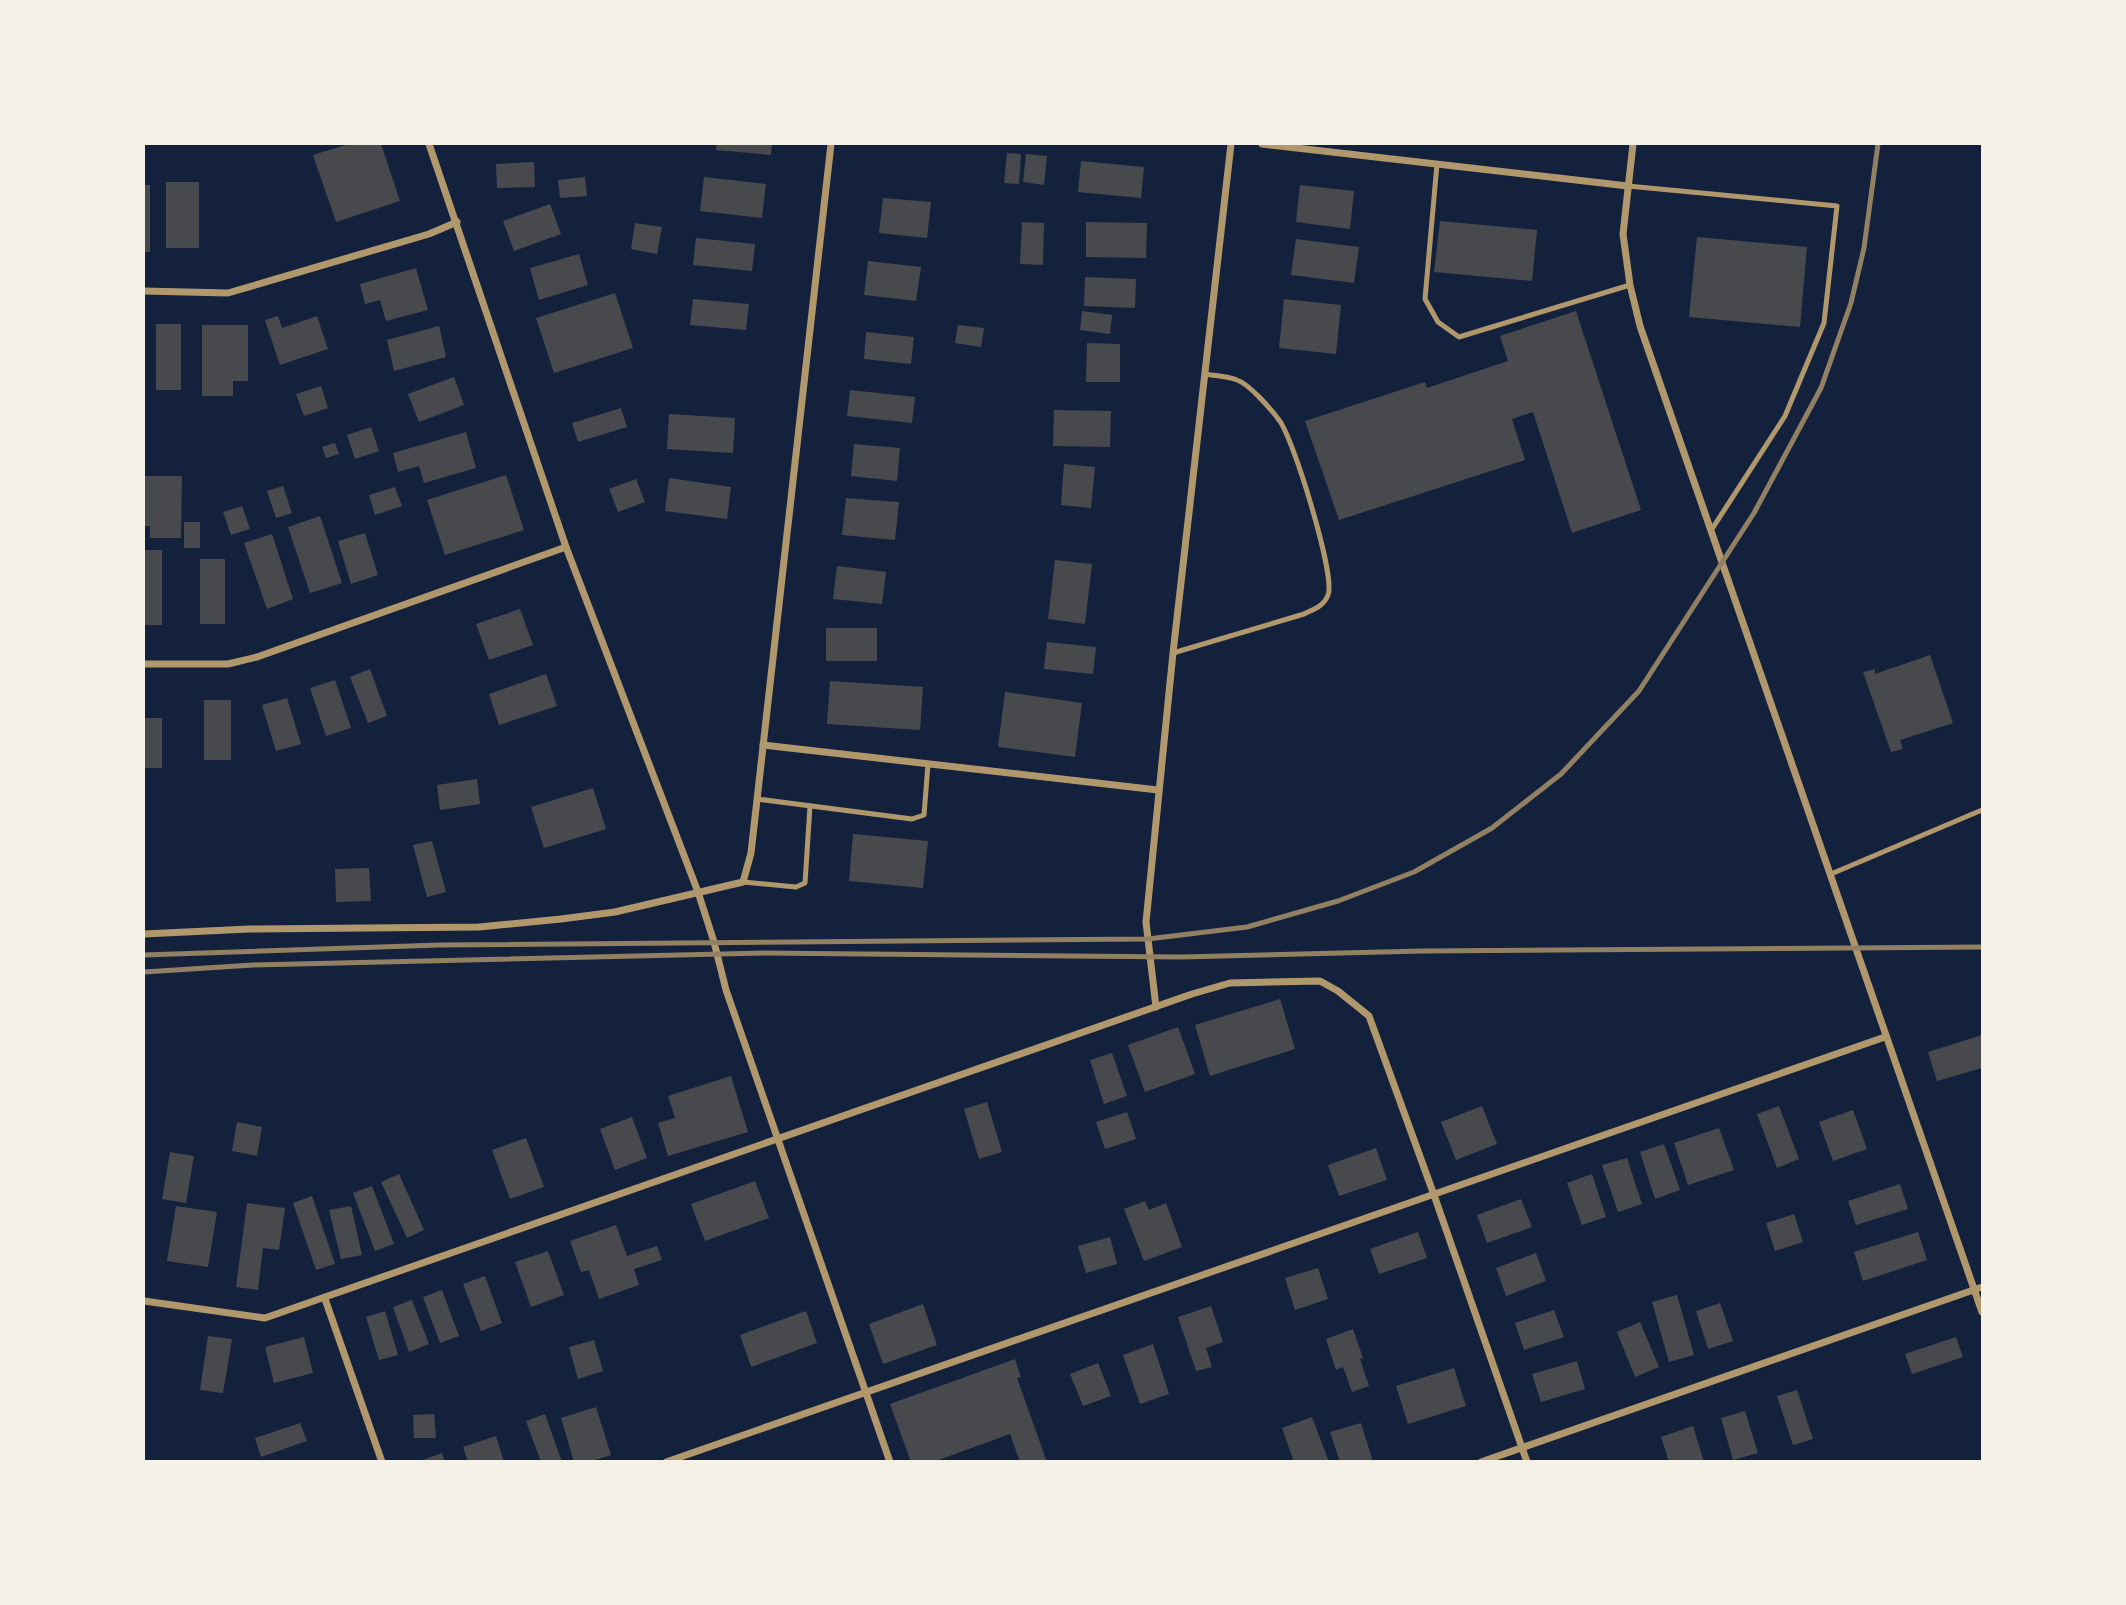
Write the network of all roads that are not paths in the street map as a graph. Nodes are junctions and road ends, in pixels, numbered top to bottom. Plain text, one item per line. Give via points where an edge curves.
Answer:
1 (429, 144) edge
2 (831, 144) edge
3 (1231, 144) edge
4 (1262, 144) edge
5 (1633, 144) edge
6 (1437, 164) junction
7 (1628, 186) junction
8 (457, 222) junction
9 (1630, 285) junction
10 (144, 291) edge
11 (1205, 374) junction
12 (1712, 529) junction
13 (566, 547) junction
14 (1173, 653) junction
15 (144, 664) edge
16 (763, 745) junction
17 (928, 764) junction
18 (1158, 790) junction
19 (757, 799) junction
20 (810, 806) junction
21 (1983, 810) edge
22 (1831, 874) junction
23 (743, 881) junction
24 (698, 892) junction
25 (144, 934) edge
26 (1156, 1007) junction
27 (1885, 1037) junction
28 (778, 1140) junction
29 (1434, 1195) junction
30 (1979, 1288) edge
31 (325, 1299) junction
32 (144, 1301) edge
33 (1983, 1312) edge
34 (866, 1392) junction
35 (1522, 1447) junction
36 (382, 1461) edge
37 (666, 1461) edge
38 (890, 1461) edge
39 (1481, 1461) edge
40 (1527, 1461) edge

1 - 8 street
2 - 16 street
3 - 11 street
4 - 6 street
5 - 7 street
6 - 7 street
6 - 9 lane via 1425,299 1438,322 1459,337
7 - 9 street via 1623,234
7 - 12 lane via 1837,206 1824,323 1785,415
8 - 10 street via 228,293
8 - 13 street
9 - 12 street via 1640,326
11 - 14 street
11 - 14 lane via 1238,380 1282,423 1317,529 1329,593 1320,607 1304,614
12 - 22 street
13 - 15 street via 257,657 228,664
13 - 24 street
14 - 18 street
16 - 17 street
16 - 19 street
17 - 18 street
17 - 20 lane via 924,814 912,819
18 - 26 street via 1146,922
19 - 20 lane
19 - 23 street
20 - 23 lane via 805,883 796,887
21 - 22 lane
22 - 27 street
23 - 24 street
24 - 25 street via 615,912 493,925
24 - 28 street
26 - 28 street
26 - 29 street via 1230,983 1320,981 1338,991 1368,1016
27 - 29 street
27 - 30 street
28 - 31 street
28 - 34 street
29 - 34 street
29 - 35 street
30 - 33 street
30 - 35 street
31 - 32 street via 265,1318
31 - 36 street
34 - 37 street
34 - 38 street
35 - 39 street
35 - 40 street

